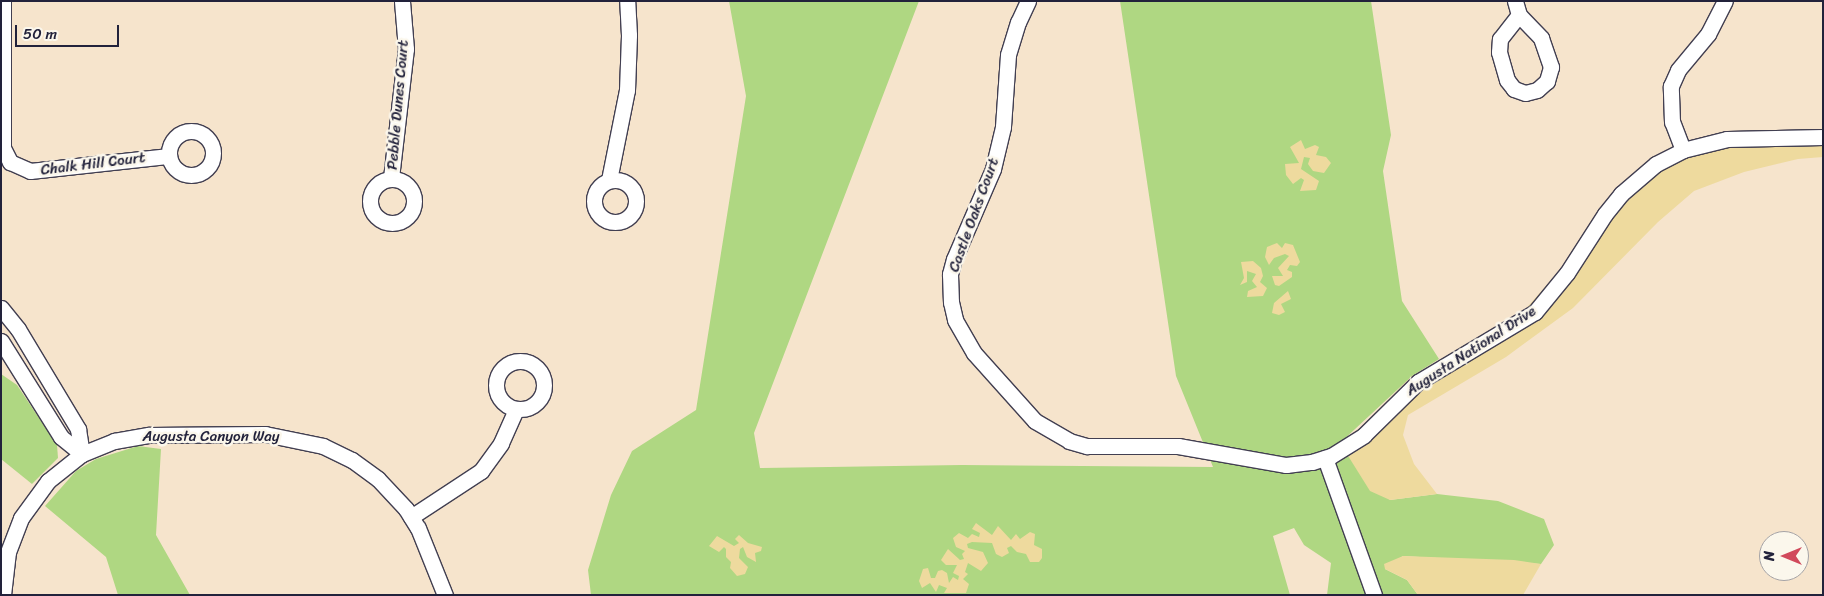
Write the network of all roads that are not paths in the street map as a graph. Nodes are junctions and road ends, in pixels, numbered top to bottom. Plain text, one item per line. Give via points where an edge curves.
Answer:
1 (4, 1) edge
2 (402, 1) edge
3 (627, 1) edge
4 (1028, 1) edge
5 (1725, 1) edge
6 (1517, 8) edge
7 (1823, 137) edge
8 (1683, 150) junction
9 (169, 156) dead end
10 (391, 178) dead end
11 (609, 180) dead end
12 (1, 308) edge
13 (1, 341) edge
14 (516, 409) dead end
15 (1162, 445) joint
16 (82, 454) junction
17 (1325, 458) junction
18 (411, 517) junction
19 (3, 595) edge
20 (446, 595) edge
21 (1374, 595) edge

1 - 9 street, Chalk Hill Court via 3,148 5,156 17,168 41,171
2 - 10 street, Pebble Dunes Court via 406,49
3 - 11 street via 627,90
4 - 15 street, Castle Oaks Court via 1008,55 1003,127 993,170 960,243 950,274 951,302 956,320 975,356 1035,421 1052,433 1087,446
5 - 8 street via 1708,34 1678,70 1671,86 1672,122
6 - 6 street via 1500,39 1499,52 1507,80 1514,88 1526,93 1547,82 1551,67 1541,38
7 - 8 street, Augusta National Drive via 1751,136 1704,142
8 - 17 street, Augusta National Drive via 1656,164 1621,194 1535,312 1418,382 1364,435
12 - 16 street via 18,329 78,429
13 - 16 street via 62,437
14 - 18 street via 501,443 481,471
15 - 17 street, Augusta National Drive via 1286,466
16 - 18 street, Augusta Canyon Way via 114,442 149,435 266,434 302,440 336,452 364,468
16 - 19 street, Augusta Canyon Way via 48,481 21,518 8,552
17 - 21 street
18 - 20 street, Augusta Canyon Way via 427,545

